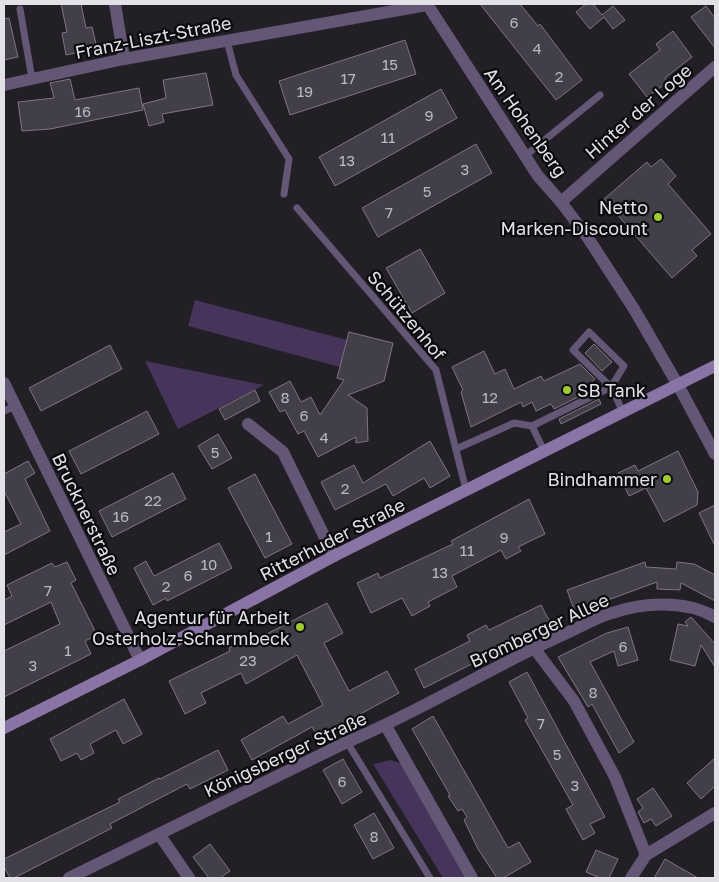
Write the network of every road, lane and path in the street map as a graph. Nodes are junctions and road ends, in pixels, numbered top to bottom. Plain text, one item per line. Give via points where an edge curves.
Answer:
1 (115, 4) edge
2 (427, 5) edge
3 (20, 9) dead end
4 (227, 41) junction
5 (124, 59) junction
6 (715, 67) edge
7 (32, 79) junction
8 (4, 85) edge
9 (600, 95) dead end
10 (525, 156) junction
11 (284, 194) dead end
12 (561, 202) junction
13 (297, 208) dead end
14 (715, 366) edge
15 (4, 383) edge
16 (678, 384) junction
17 (610, 387) junction
18 (9, 408) edge
19 (623, 412) junction
20 (248, 424) dead end
21 (532, 426) junction
22 (456, 449) junction
23 (544, 451) junction
24 (715, 454) edge
25 (466, 490) junction
26 (334, 556) junction
27 (715, 617) edge
28 (534, 648) junction
29 (140, 660) junction
30 (386, 726) junction
31 (4, 728) edge
32 (347, 742) junction
33 (715, 813) edge
34 (159, 834) junction
35 (646, 855) junction
36 (69, 878) edge
37 (189, 878) edge
38 (430, 878) edge
39 (472, 878) edge
40 (631, 878) edge

1 - 5 street
2 - 4 street, Franz-Liszt-Straße
2 - 10 street, Am Hohenberg
3 - 7 lane
4 - 5 street, Franz-Liszt-Straße
4 - 11 lane via 236,75 289,159
5 - 7 street, Franz-Liszt-Straße
6 - 12 street, Hinter der Loge
7 - 8 street, Franz-Liszt-Straße
9 - 10 lane
10 - 12 street, Am Hohenberg
12 - 16 street, Am Hohenberg via 588,238
13 - 22 lane, Schützenhof via 436,370
14 - 16 street, Ritterhuder Straße
15 - 18 street, Brucknerstraße
16 - 19 street, Ritterhuder Straße
16 - 24 street, Am Hohenberg
17 - 17 lane via 573,350 589,332 624,366
17 - 19 lane
17 - 21 lane
18 - 29 street, Brucknerstraße
19 - 23 street, Ritterhuder Straße
20 - 26 street via 283,452
21 - 22 lane via 514,423
21 - 23 lane
22 - 25 lane, Schützenhof
23 - 25 street, Ritterhuder Straße
25 - 26 street, Ritterhuder Straße
26 - 29 street, Ritterhuder Straße
27 - 28 street, Bromberger Allee via 704,610 652,604 612,612
28 - 30 street, Bromberger Allee
28 - 35 street via 574,701 606,760
29 - 31 street, Ritterhuder Straße
30 - 32 street, Königsberger Straße
30 - 39 street, Königsberger Straße
32 - 34 street, Königsberger Straße
32 - 38 lane
33 - 35 street
34 - 36 street, Königsberger Straße
34 - 37 street
35 - 40 street

